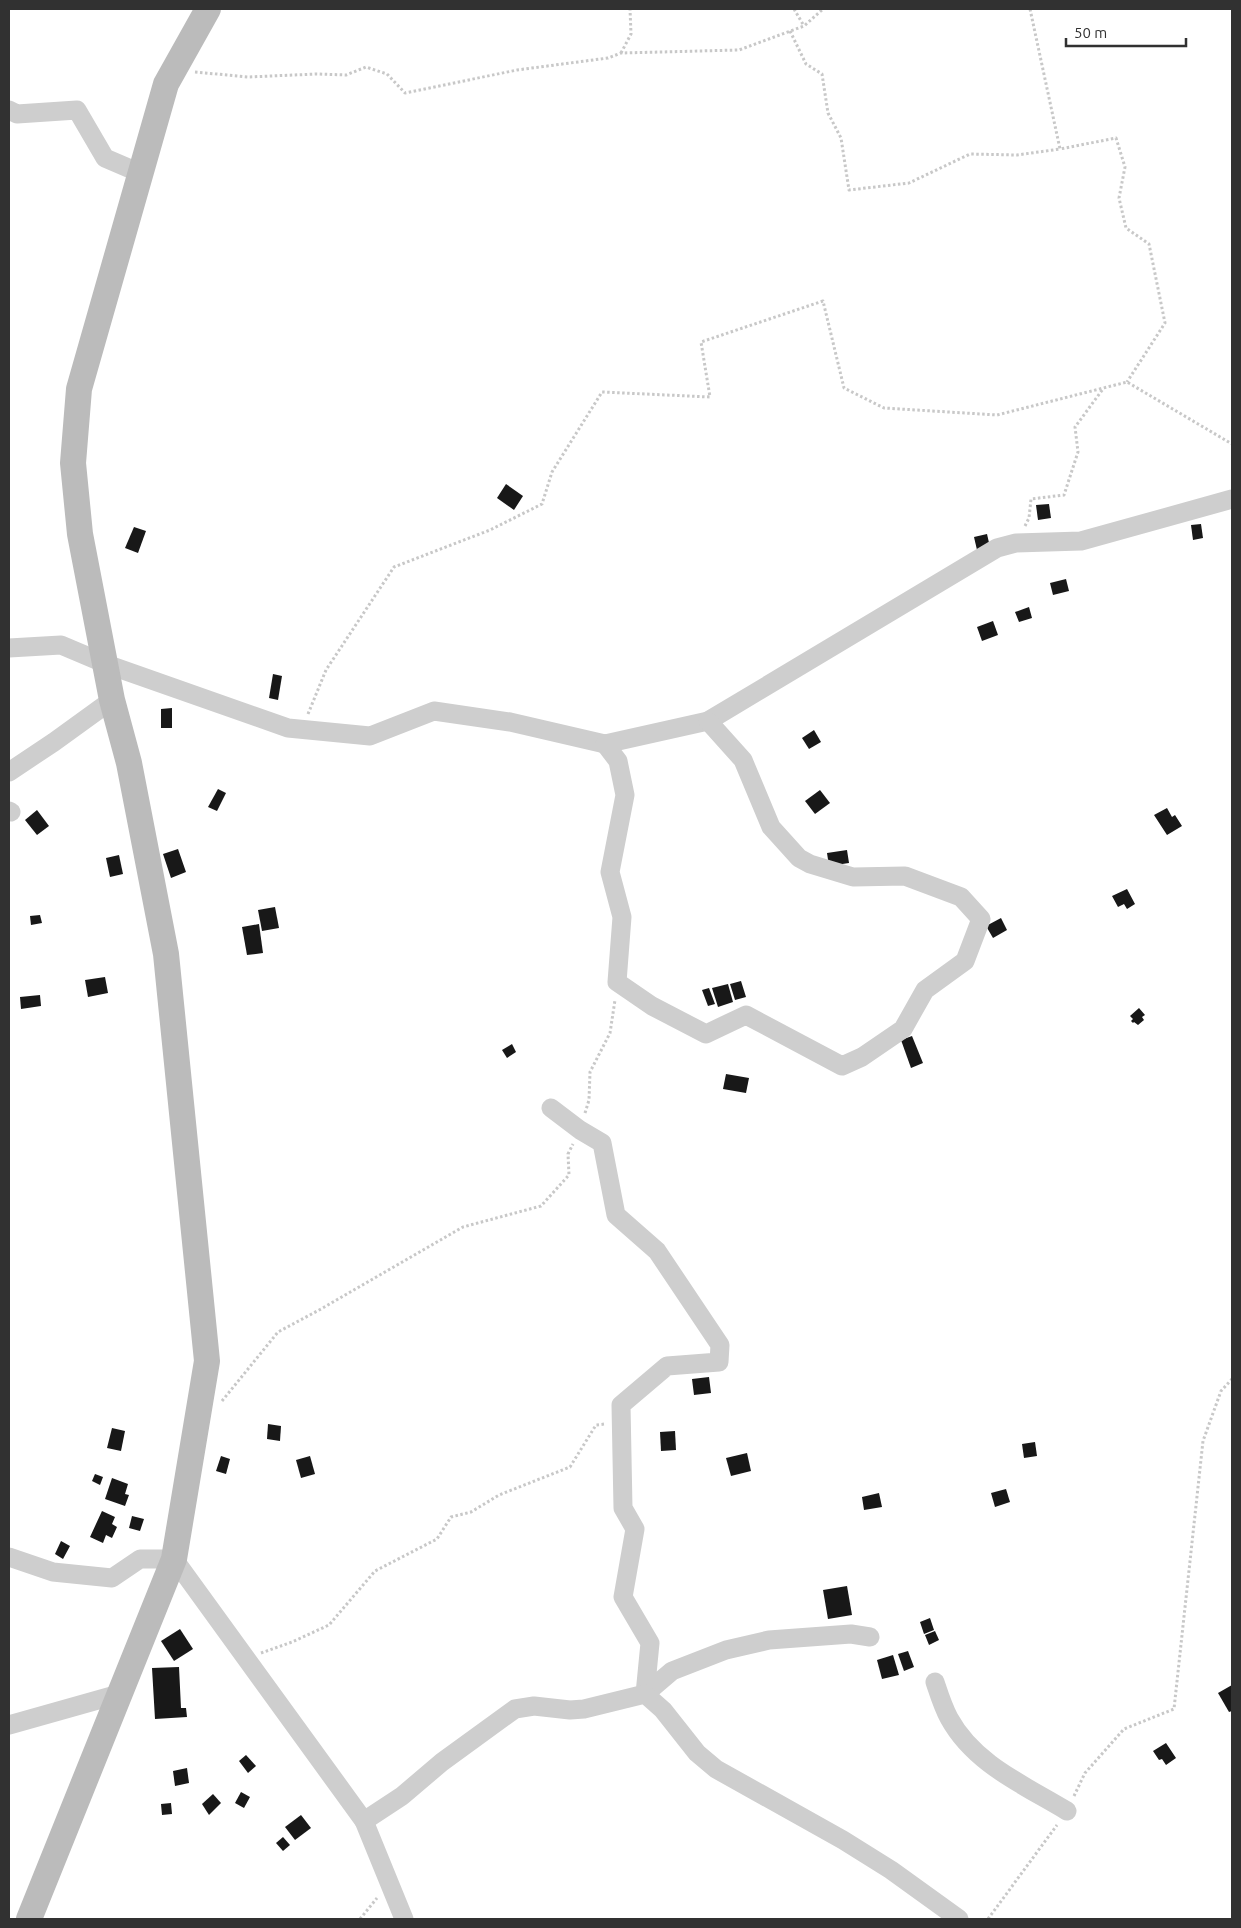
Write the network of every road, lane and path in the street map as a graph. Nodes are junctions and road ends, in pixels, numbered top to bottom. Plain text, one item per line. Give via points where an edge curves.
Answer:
1 (630, 9) edge
2 (794, 9) edge
3 (823, 9) edge
4 (1030, 9) edge
5 (199, 15) edge
6 (804, 26) junction
7 (790, 31) junction
8 (621, 53) junction
9 (177, 64) junction
10 (9, 110) edge
11 (1060, 149) junction
12 (140, 174) junction
13 (1127, 382) junction
14 (1104, 388) junction
15 (1232, 444) edge
16 (1232, 499) edge
17 (1016, 543) junction
18 (9, 648) edge
19 (106, 664) junction
20 (112, 700) junction
21 (708, 721) junction
22 (301, 731) junction
23 (604, 744) junction
24 (9, 772) edge
25 (617, 982) junction
26 (551, 1108) dead end
27 (580, 1130) junction
28 (1232, 1379) edge
29 (219, 1404) dead end
30 (620, 1422) junction
31 (9, 1557) edge
32 (174, 1559) junction
33 (870, 1637) dead end
34 (244, 1657) junction
35 (934, 1682) dead end
36 (119, 1694) junction
37 (645, 1694) junction
38 (9, 1725) edge
39 (1067, 1811) junction
40 (364, 1821) junction
41 (389, 1884) junction
42 (29, 1919) edge
43 (360, 1919) edge
44 (404, 1919) edge
45 (959, 1919) edge
46 (988, 1919) edge

1 - 8 path via 631,34
2 - 6 path
3 - 6 path
4 - 11 path
5 - 9 street
6 - 7 path
7 - 8 path via 739,50
7 - 11 path via 806,64 822,74 828,113 841,138 849,190 909,183 970,154 1016,154
8 - 9 path via 608,58 517,70 405,93 388,74 366,67 346,75 248,78 195,72
9 - 12 street via 166,84
10 - 12 street via 17,114 77,110 105,158
11 - 13 path via 1116,138 1125,167 1119,198 1126,228 1148,244 1165,324
12 - 19 street via 79,389 73,462 80,534
13 - 14 path
13 - 15 path
14 - 17 path via 1075,427 1078,452 1064,495 1031,499 1029,518
14 - 22 path via 997,416 884,408 844,388 823,301 701,342 710,397 602,392 552,472 542,504 490,530 394,567 326,670
16 - 17 street via 1081,541
17 - 21 street via 998,548
18 - 19 street via 61,645
19 - 20 street
19 - 22 street
20 - 24 street
20 - 32 street via 129,763 166,954 207,1361
21 - 23 street
21 - 25 street via 743,760 771,827 799,858 853,877 905,876 961,898 980,919 965,961 925,990 903,1029 862,1057 842,1066 746,1016 706,1034 652,1006
22 - 23 street via 370,736 434,711 510,722
23 - 25 street via 618,762 625,795 610,872 622,917
25 - 27 path via 610,1033 590,1072 589,1100
26 - 27 street
27 - 29 path via 568,1154 569,1175 541,1206 462,1227 278,1332
27 - 30 street via 602,1143 616,1215 657,1251 720,1345 719,1362 667,1366 621,1405
28 - 39 path via 1221,1391 1203,1441 1174,1709 1124,1729 1085,1773
30 - 34 path via 596,1425 570,1467 499,1495 471,1512 451,1517 437,1539 376,1572 329,1625 264,1653
30 - 37 street via 623,1508 635,1529 622,1597 650,1643
31 - 32 street via 53,1572 112,1578 140,1559
32 - 34 street
32 - 36 street
33 - 37 street via 851,1634 769,1640 726,1650 672,1672
34 - 40 street
35 - 39 street via 949,1718 968,1745 1011,1780
36 - 38 street
36 - 42 street
37 - 40 street via 584,1709 534,1706 515,1709 442,1762 402,1796
37 - 45 street via 663,1710 697,1753 716,1769 892,1870
39 - 46 path
40 - 41 street
41 - 43 path
41 - 44 street

